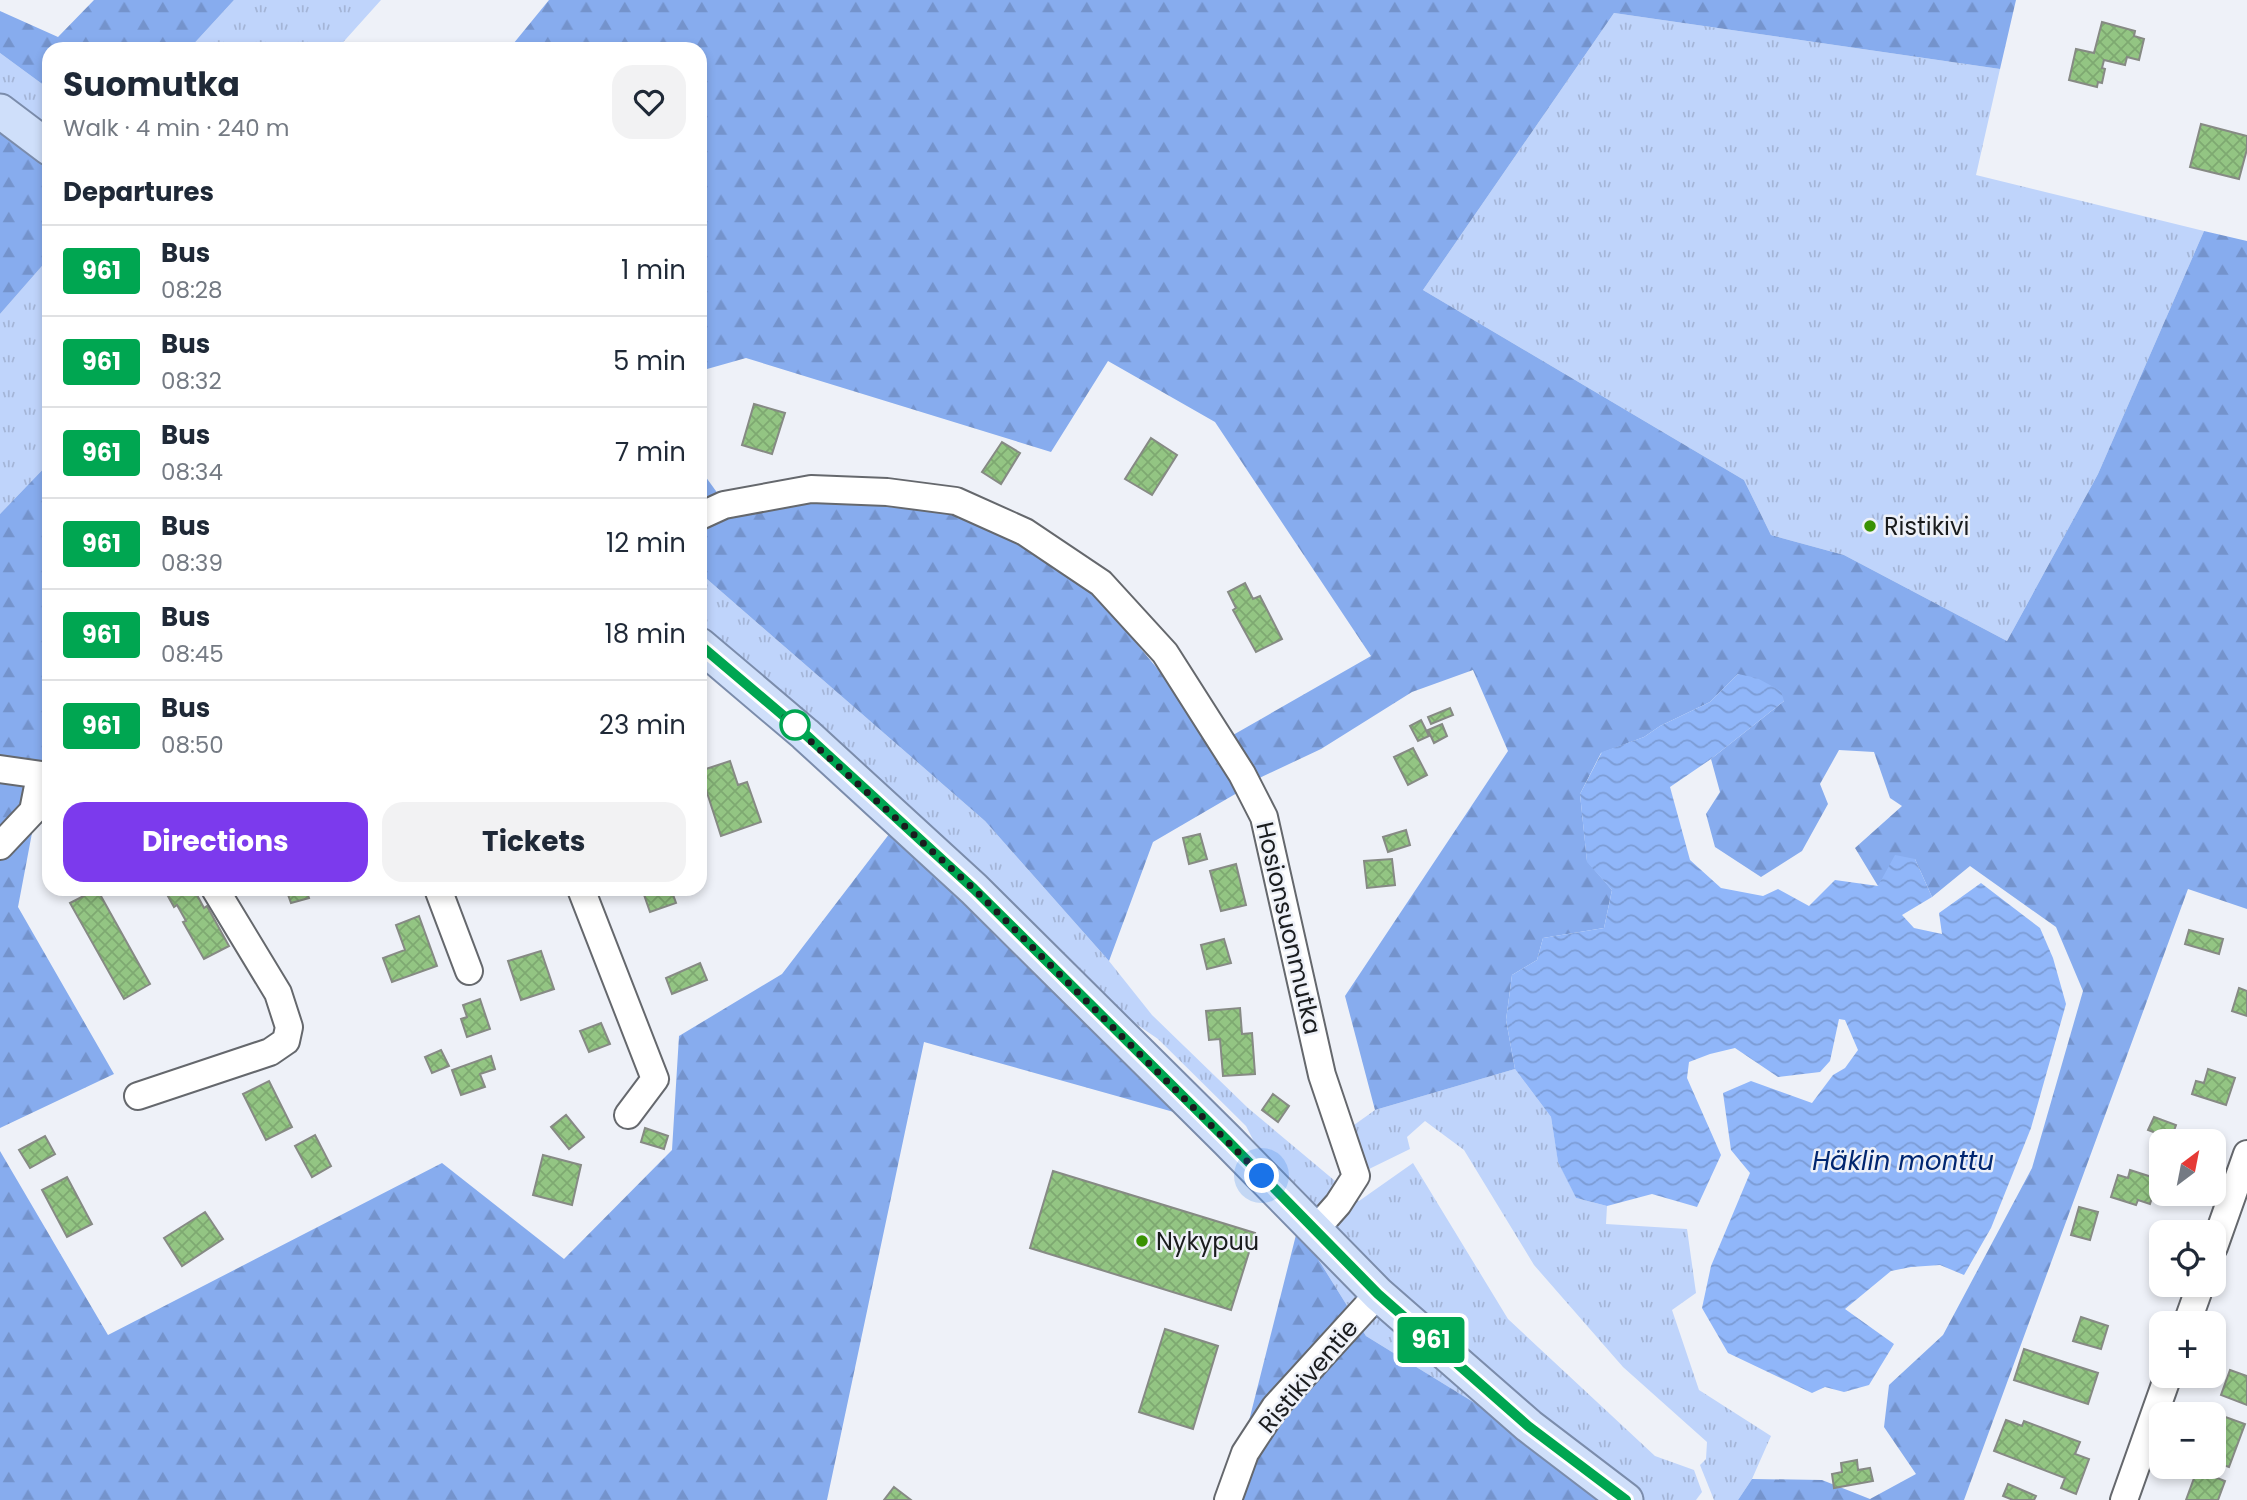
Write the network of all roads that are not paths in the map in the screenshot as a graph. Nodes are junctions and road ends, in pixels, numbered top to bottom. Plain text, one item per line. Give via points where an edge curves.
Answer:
1 (0, 111) edge
2 (42, 143) edge
3 (707, 513) edge
4 (707, 651) edge
5 (0, 769) edge
6 (42, 776) edge
7 (42, 782) edge
8 (0, 846) edge
9 (219, 896) edge
10 (441, 896) edge
11 (583, 896) edge
12 (470, 971) dead end
13 (138, 1096) dead end
14 (628, 1115) dead end
15 (2247, 1154) edge
16 (2224, 1220) edge
17 (1315, 1230) junction
18 (1378, 1294) junction
19 (2164, 1388) edge
20 (1228, 1500) edge
21 (1626, 1500) edge
22 (2124, 1500) edge

1 - 2 main road
3 - 17 street, Hosionsuonmutka via 724,505 811,489 956,501 1025,532 1101,583 1165,653 1264,817 1322,1075 1356,1176
4 - 17 main road via 974,889
5 - 6 street
7 - 8 street via 33,811
9 - 13 street via 278,993 289,1027 286,1041 270,1052
10 - 12 street
11 - 14 street via 655,1079
15 - 16 street
17 - 18 main road
18 - 20 street, Ristikiventie via 1275,1406 1245,1453
18 - 21 main road via 1528,1426
19 - 22 street

